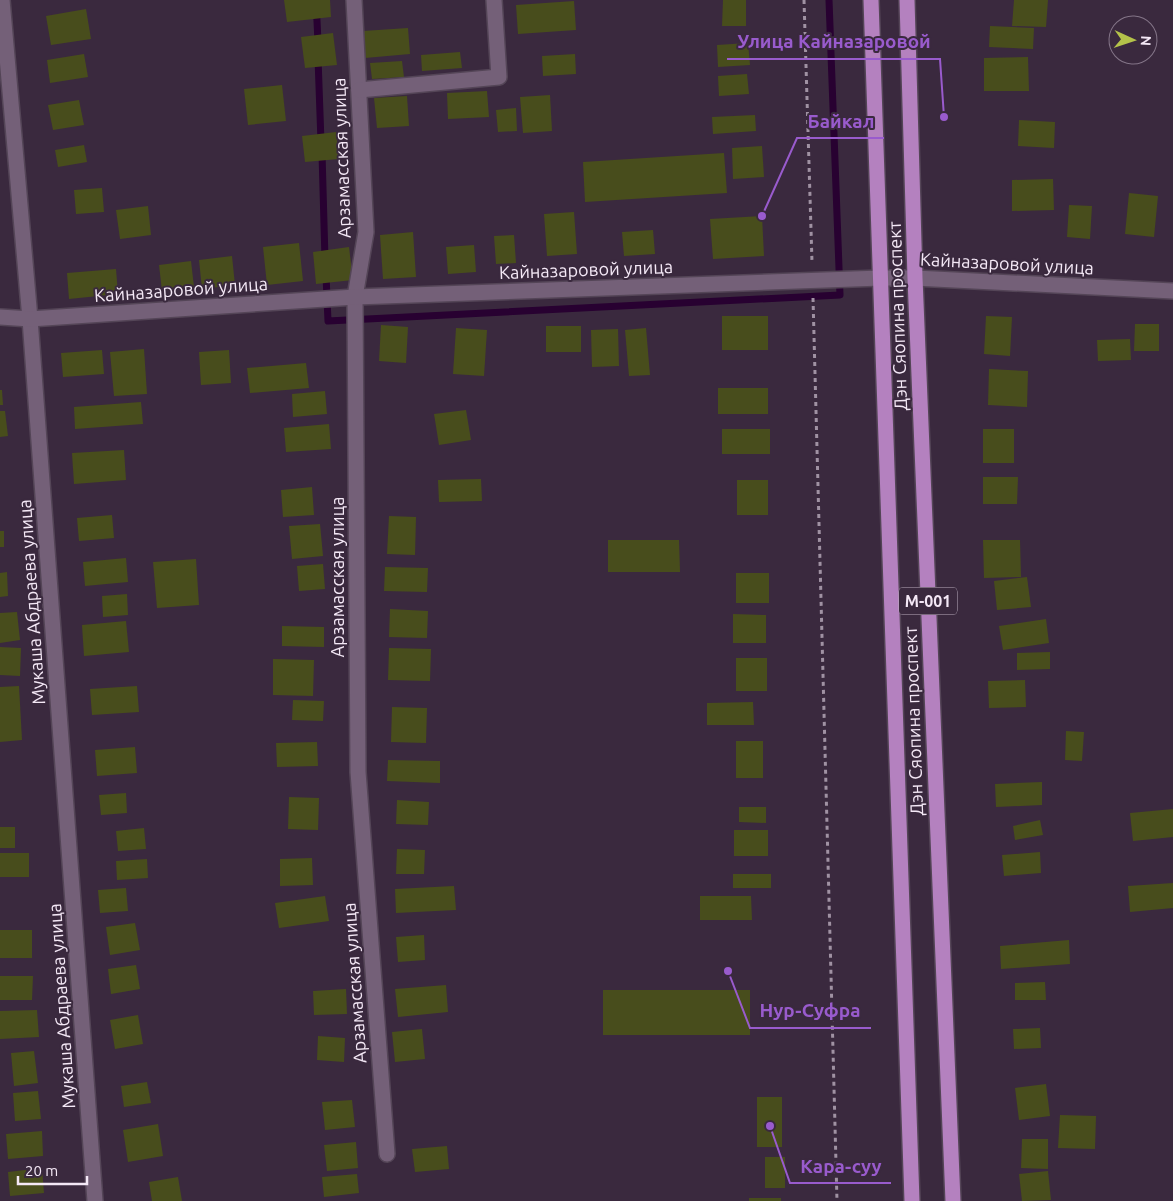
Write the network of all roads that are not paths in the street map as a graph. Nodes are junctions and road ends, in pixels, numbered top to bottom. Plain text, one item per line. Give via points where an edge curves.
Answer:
1 (2, 0) edge
2 (354, 0) edge
3 (494, 0) edge
4 (871, 0) edge
5 (907, 0) edge
6 (359, 90) junction
7 (881, 278) junction
8 (915, 278) junction
9 (1173, 291) edge
10 (355, 297) junction
11 (0, 316) edge
12 (30, 319) junction
13 (387, 1154) dead end
14 (96, 1201) edge
15 (912, 1201) edge
16 (953, 1201) edge

1 - 12 street, Мукаша Абдраева улица
2 - 6 street, Арзамасская улица
3 - 6 street via 499,78
4 - 7 main road, Дэн Сяопина проспект / M-001
5 - 8 main road, Дэн Сяопина проспект / M-001
6 - 10 street, Арзамасская улица via 366,232
7 - 8 street, Кайназаровой улица
7 - 10 street, Кайназаровой улица
7 - 15 main road, Дэн Сяопина проспект / M-001
8 - 9 street, Кайназаровой улица
8 - 16 main road, Дэн Сяопина проспект / M-001
10 - 12 street, Кайназаровой улица
10 - 13 street, Арзамасская улица via 358,772
11 - 12 street, Кайназаровой улица
12 - 14 street, Мукаша Абдраева улица

